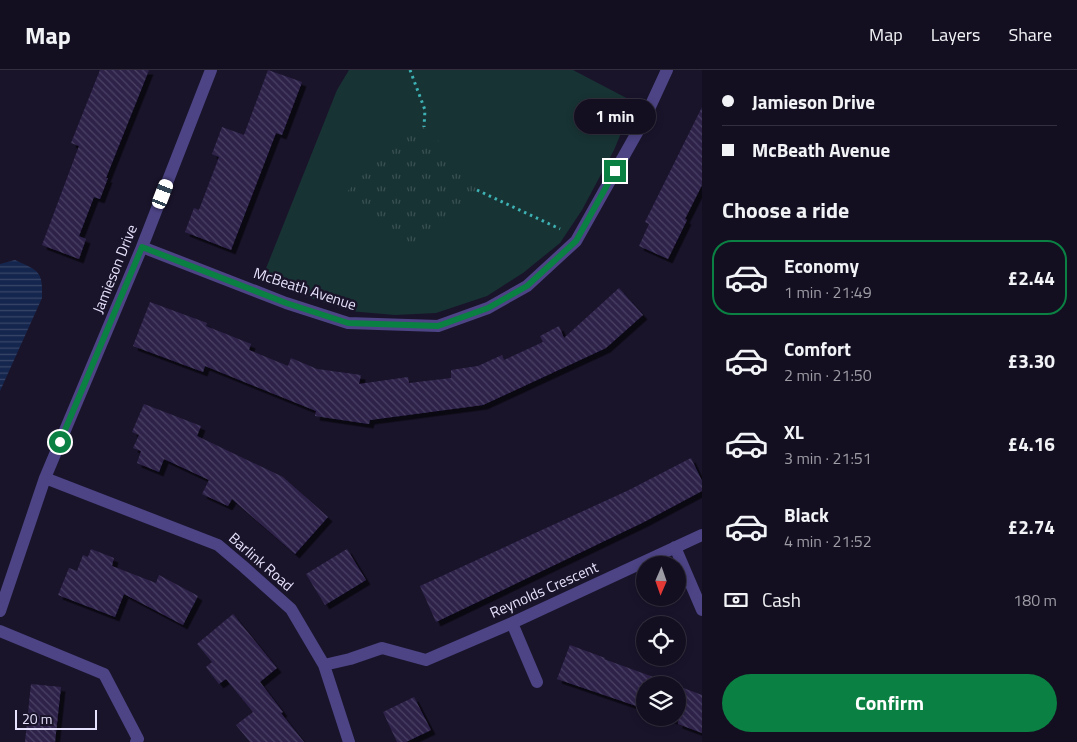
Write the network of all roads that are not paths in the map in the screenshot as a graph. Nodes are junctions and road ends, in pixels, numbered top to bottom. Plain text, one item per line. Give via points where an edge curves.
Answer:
1 (211, 70) edge
2 (667, 70) edge
3 (142, 247) junction
4 (45, 478) junction
5 (702, 535) edge
6 (676, 547) junction
7 (0, 610) edge
8 (702, 610) edge
9 (512, 623) junction
10 (0, 631) edge
11 (324, 665) junction
12 (537, 682) dead end
13 (136, 742) edge
14 (349, 742) edge

1 - 3 street, Jamieson Drive
2 - 3 street, McBeath Avenue via 643,122 579,237 527,286 488,308 438,326 348,323 286,303
3 - 4 street, Jamieson Drive
4 - 7 street, Jamieson Drive
4 - 11 street, Barlink Road via 218,545 291,609
5 - 6 street, Reynolds Crescent
6 - 8 street
6 - 9 street, Reynolds Crescent
9 - 11 street, Reynolds Crescent via 426,660 382,648
9 - 12 street
10 - 13 street via 104,674 138,739
11 - 14 street, Barlink Road

